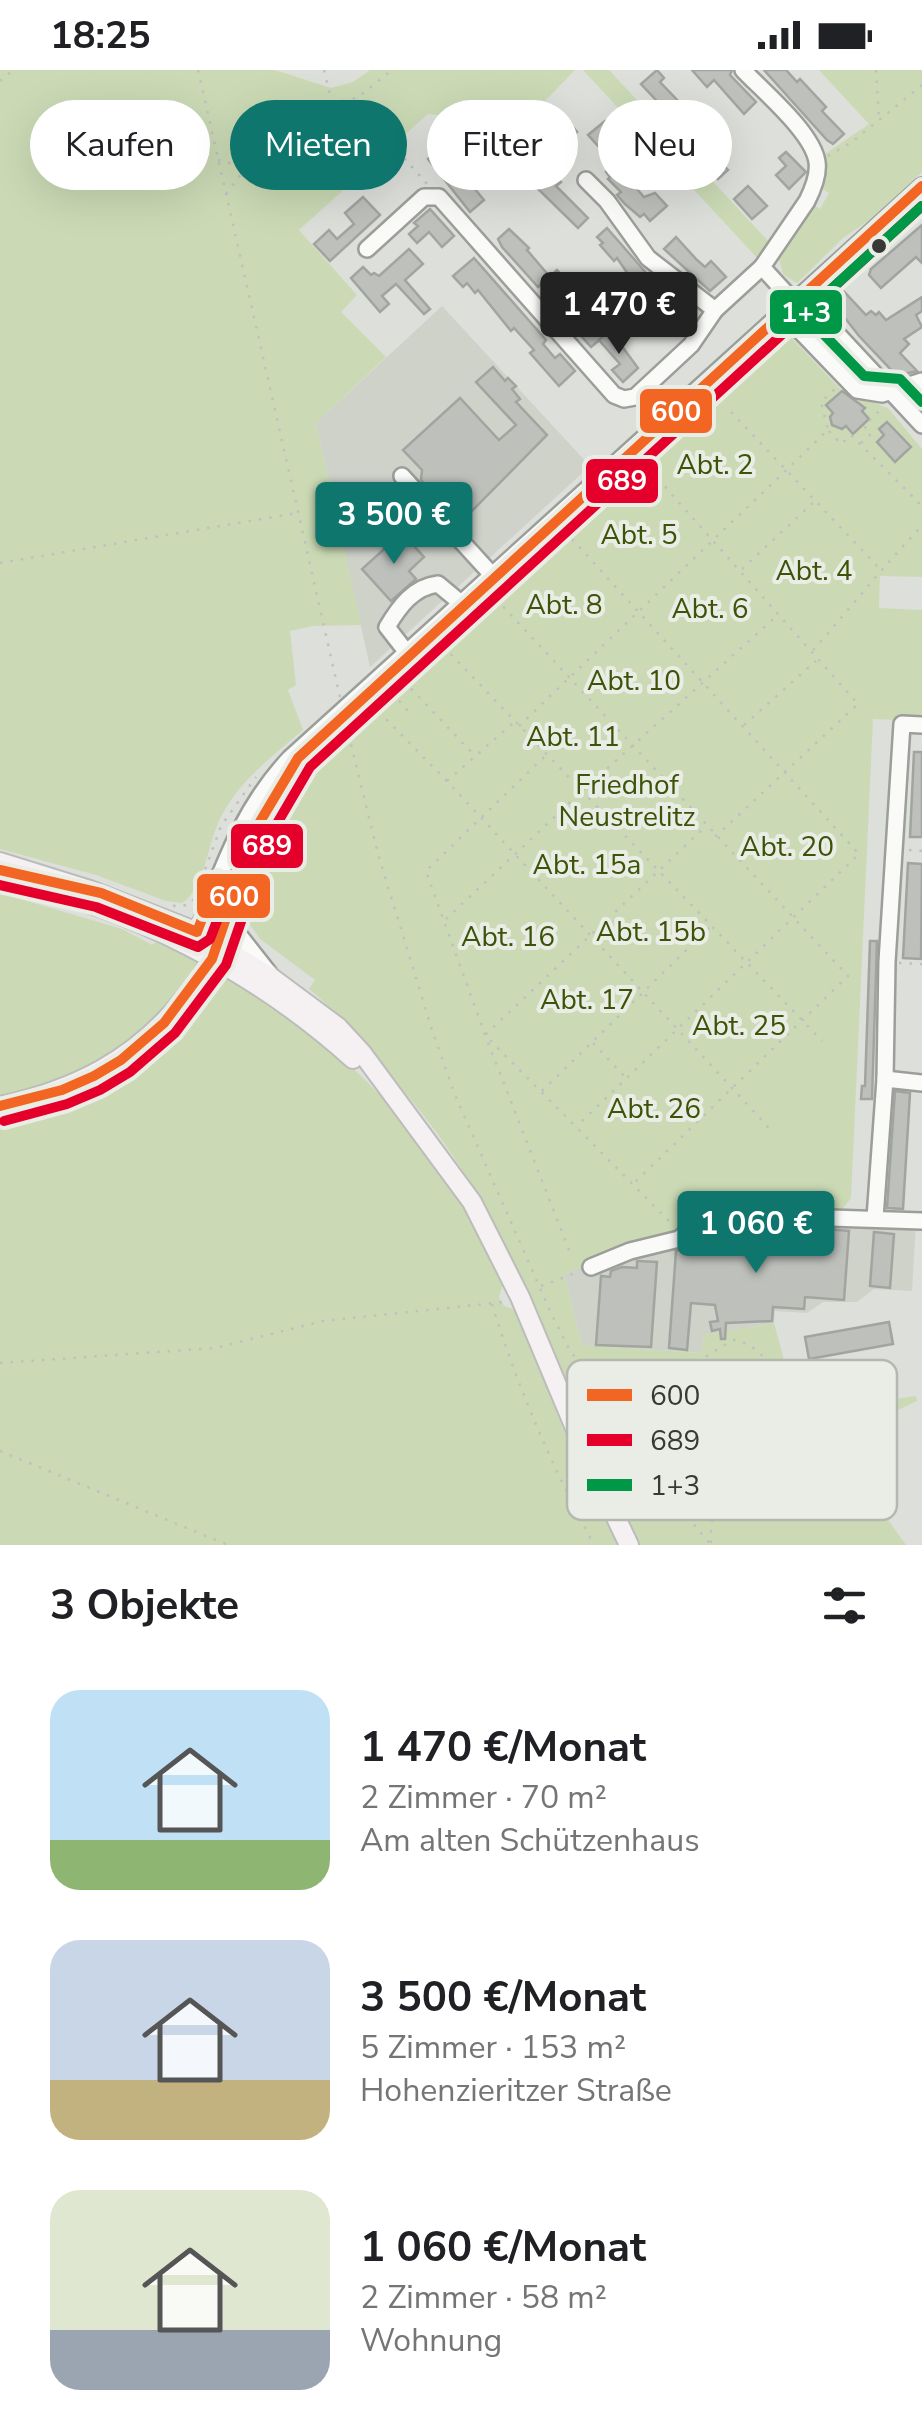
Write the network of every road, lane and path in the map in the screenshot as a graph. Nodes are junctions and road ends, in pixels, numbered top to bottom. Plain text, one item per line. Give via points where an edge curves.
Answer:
1 (13, 70) edge
2 (198, 70) edge
3 (324, 70) edge
4 (392, 70) edge
5 (743, 70) edge
6 (876, 70) edge
7 (0, 81) edge
8 (922, 85) edge
9 (356, 98) junction
10 (331, 100) edge
11 (346, 100) edge
12 (879, 121) junction
13 (218, 160) junction
14 (817, 162) junction
15 (230, 163) edge
16 (586, 180) dead end
17 (922, 186) edge
18 (230, 189) edge
19 (226, 194) junction
20 (439, 198) junction
21 (367, 249) dead end
22 (762, 267) junction
23 (794, 304) junction
24 (715, 310) junction
25 (845, 379) junction
26 (922, 381) edge
27 (888, 394) junction
28 (731, 412) dead end
29 (922, 425) edge
30 (828, 430) junction
31 (860, 444) junction
32 (786, 470) junction
33 (651, 471) dead end
34 (402, 476) dead end
35 (816, 500) junction
36 (922, 506) edge
37 (299, 512) junction
38 (922, 526) edge
39 (572, 539) dead end
40 (713, 540) junction
41 (0, 563) edge
42 (880, 568) junction
43 (741, 570) junction
44 (492, 576) junction
45 (496, 600) dead end
46 (462, 604) junction
47 (638, 611) junction
48 (780, 613) junction
49 (444, 635) dead end
50 (812, 651) junction
51 (408, 654) junction
52 (818, 659) junction
53 (568, 678) junction
54 (403, 680) junction
55 (703, 683) junction
56 (389, 690) junction
57 (366, 706) dead end
58 (408, 710) dead end
59 (348, 718) junction
60 (516, 724) junction
61 (922, 725) edge
62 (743, 726) junction
63 (336, 734) dead end
64 (632, 746) junction
65 (475, 756) junction
66 (545, 756) junction
67 (784, 772) junction
68 (446, 781) junction
69 (580, 793) junction
70 (481, 818) junction
71 (705, 826) junction
72 (714, 836) junction
73 (515, 854) junction
74 (0, 862) edge
75 (0, 870) edge
76 (659, 870) junction
77 (0, 878) edge
78 (50, 878) junction
79 (227, 911) junction
80 (792, 918) junction
81 (445, 920) junction
82 (712, 925) junction
83 (590, 935) junction
84 (194, 939) junction
85 (215, 951) junction
86 (747, 962) junction
87 (887, 962) junction
88 (922, 964) edge
89 (272, 978) junction
90 (644, 992) junction
91 (802, 1020) junction
92 (678, 1029) junction
93 (484, 1035) junction
94 (822, 1041) dead end
95 (593, 1042) junction
96 (626, 1078) junction
97 (885, 1079) junction
98 (922, 1083) edge
99 (732, 1088) junction
100 (542, 1091) junction
101 (391, 1092) junction
102 (0, 1106) edge
103 (576, 1126) junction
104 (771, 1130) dead end
105 (632, 1185) junction
106 (876, 1218) junction
107 (922, 1221) edge
108 (668, 1222) dead end
109 (571, 1256) dead end
110 (591, 1266) joint
111 (541, 1286) junction
112 (503, 1303) dead end
113 (492, 1304) junction
114 (578, 1360) edge
115 (700, 1360) edge
116 (765, 1360) edge
117 (0, 1363) edge
118 (567, 1409) edge
119 (0, 1450) edge
120 (567, 1494) edge
121 (581, 1520) edge
122 (617, 1520) edge
123 (690, 1520) edge
124 (713, 1520) edge
125 (228, 1545) edge
126 (594, 1545) edge
127 (629, 1545) edge
128 (711, 1545) edge

1 - 7 path
2 - 13 path
3 - 10 path
4 - 9 path
5 - 14 street via 810,143
6 - 12 path
8 - 12 path
9 - 11 path
9 - 20 path via 372,131
12 - 14 path
13 - 15 path
13 - 19 path
14 - 22 street via 813,189
16 - 24 street via 648,258
17 - 23 street
18 - 19 path
19 - 37 path
20 - 21 street via 424,197
20 - 24 street via 617,397 635,396 692,345
22 - 23 street
22 - 24 street
23 - 25 street
23 - 27 street
23 - 44 street
25 - 27 street via 858,390
25 - 30 path via 821,402
26 - 27 street
27 - 29 street
27 - 31 path via 863,426 871,434
28 - 32 path
30 - 31 path via 841,444 851,435
30 - 32 path
31 - 36 path
32 - 35 path
32 - 40 path
33 - 40 path
34 - 44 street
35 - 42 path
35 - 43 path
37 - 41 path
37 - 59 path
38 - 42 path
39 - 47 path
40 - 43 path
40 - 47 path
42 - 50 path
43 - 48 path
44 - 46 street
45 - 53 path
46 - 51 street
46 - 51 street via 438,584 422,586 387,627
47 - 53 path
47 - 55 path
48 - 50 path
48 - 55 path
49 - 57 path
50 - 52 path
51 - 59 street
52 - 62 path
52 - 67 path via 858,704
53 - 60 path
53 - 64 path
54 - 56 path
54 - 60 path via 442,646
54 - 65 path
55 - 62 path
55 - 64 path
56 - 58 path
56 - 68 path via 373,706
59 - 63 path
59 - 79 street via 298,758 276,791
59 - 84 street via 290,758 258,795
59 - 111 path via 378,854 432,1030
60 - 65 path
60 - 66 path
61 - 87 street via 902,724
62 - 67 path
64 - 69 path
64 - 71 path
65 - 68 path
66 - 69 path
66 - 70 path
67 - 72 path
67 - 80 path via 858,854
68 - 70 path
69 - 73 path
69 - 76 path
70 - 73 path
70 - 81 path via 426,871
71 - 72 path
71 - 76 path
72 - 80 path
73 - 81 path
73 - 83 path
74 - 78 main road
75 - 78 main road
76 - 82 path
76 - 83 path
77 - 84 main road
78 - 84 main road via 165,917
79 - 85 street
79 - 89 street
80 - 86 path
80 - 91 path via 848,976
81 - 93 path
82 - 86 path
82 - 90 path
83 - 90 path
83 - 93 path
84 - 85 main road
85 - 89 main road
85 - 101 main road
85 - 102 main road via 164,1023 121,1060 62,1090
86 - 91 path
86 - 92 path
87 - 88 path
87 - 97 street
89 - 101 main road via 338,1028
90 - 92 path
90 - 95 path
91 - 94 path
91 - 99 path
92 - 96 path
92 - 99 path
93 - 100 path
93 - 109 path
95 - 96 path
95 - 100 path
96 - 103 path
97 - 98 street
97 - 106 street
99 - 104 path
99 - 105 path
100 - 103 path
101 - 118 main road via 480,1218
103 - 105 path
105 - 108 path
106 - 107 street
106 - 110 street via 708,1214 678,1239
110 - 111 path
111 - 114 path
112 - 113 path
113 - 117 path via 324,1320 215,1348
113 - 120 path
115 - 116 path via 735,1340
119 - 125 path
121 - 126 path
122 - 127 main road
123 - 128 path
124 - 128 path

